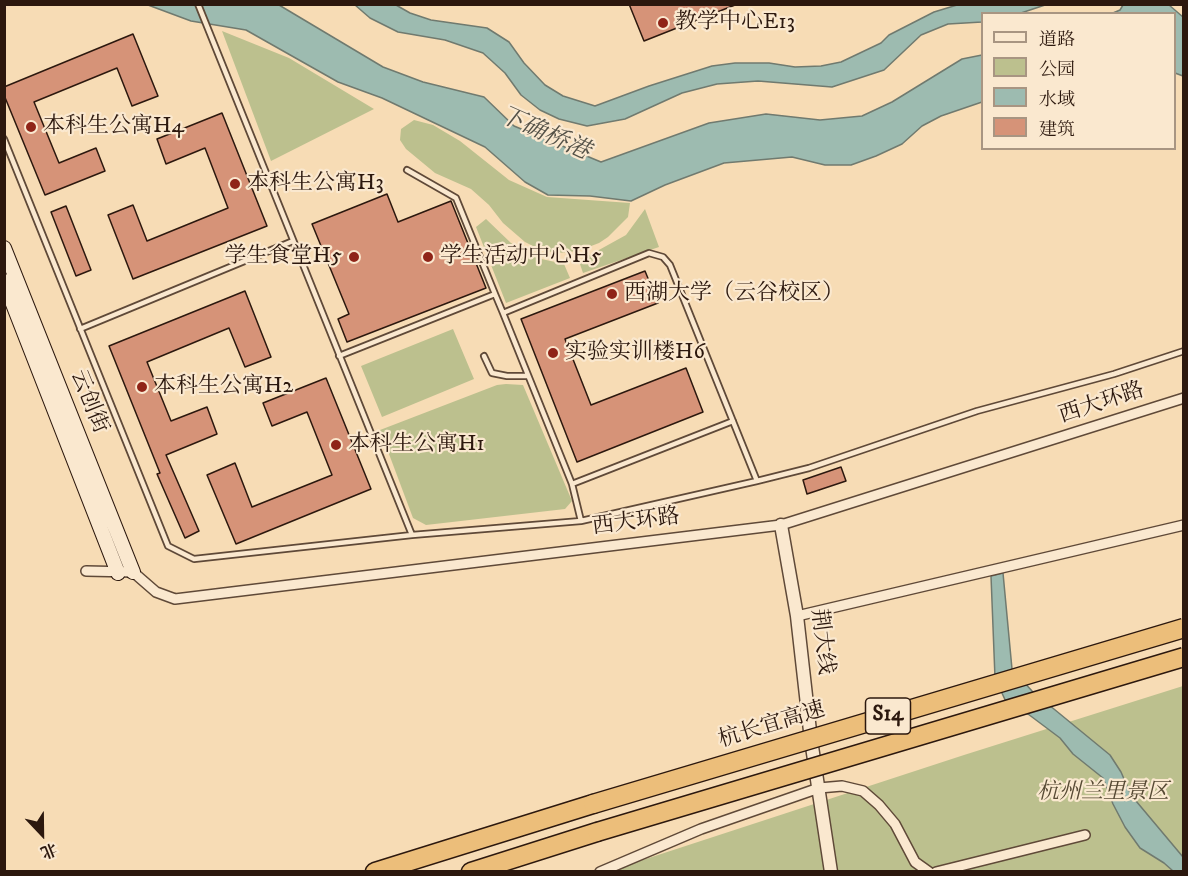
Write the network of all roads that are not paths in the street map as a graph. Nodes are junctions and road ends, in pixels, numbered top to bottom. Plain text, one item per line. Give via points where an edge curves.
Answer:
1 (198, 4) edge
2 (4, 139) edge
3 (407, 170) dead end
4 (293, 241) junction
5 (4, 248) edge
6 (4, 281) edge
7 (495, 294) junction
8 (502, 313) junction
9 (80, 329) junction
10 (1184, 351) edge
11 (339, 356) junction
12 (484, 356) dead end
13 (528, 376) junction
14 (1184, 398) edge
15 (732, 421) junction
16 (757, 481) junction
17 (572, 484) junction
18 (581, 520) junction
19 (781, 525) junction
20 (1184, 525) edge
21 (412, 536) junction
22 (86, 571) dead end
23 (133, 572) junction
24 (118, 573) junction
25 (797, 616) junction
26 (1184, 627) edge
27 (1184, 657) edge
28 (819, 788) junction
29 (1085, 835) dead end
30 (378, 870) edge
31 (471, 872) edge
32 (600, 872) edge
33 (831, 872) edge
34 (929, 872) edge
35 (936, 872) edge

1 - 4 lane
2 - 9 lane
3 - 7 lane via 456,198
4 - 9 lane
4 - 11 lane
5 - 23 main road, 云创街
6 - 24 main road, 云创街
7 - 8 lane
7 - 11 lane
8 - 13 lane
8 - 15 lane via 649,254 663,257 670,265
9 - 21 lane via 168,546 194,559
10 - 16 lane
11 - 21 lane
12 - 13 lane via 492,373
13 - 17 lane
14 - 19 street, 西大环路
15 - 16 lane
15 - 17 lane
16 - 18 lane
17 - 18 lane
18 - 21 lane
19 - 23 street, 西大环路 via 175,599 156,592
19 - 25 street, 荆大线
20 - 25 street
22 - 24 street
23 - 24 street
25 - 28 street, 荆大线
26 - 30 highway, 杭长宜高速 / S14, bridge
27 - 31 highway, S14, bridge
28 - 32 street via 701,829
28 - 33 street, 荆大线
28 - 34 street via 842,786 863,791 895,824 915,862
29 - 35 street

